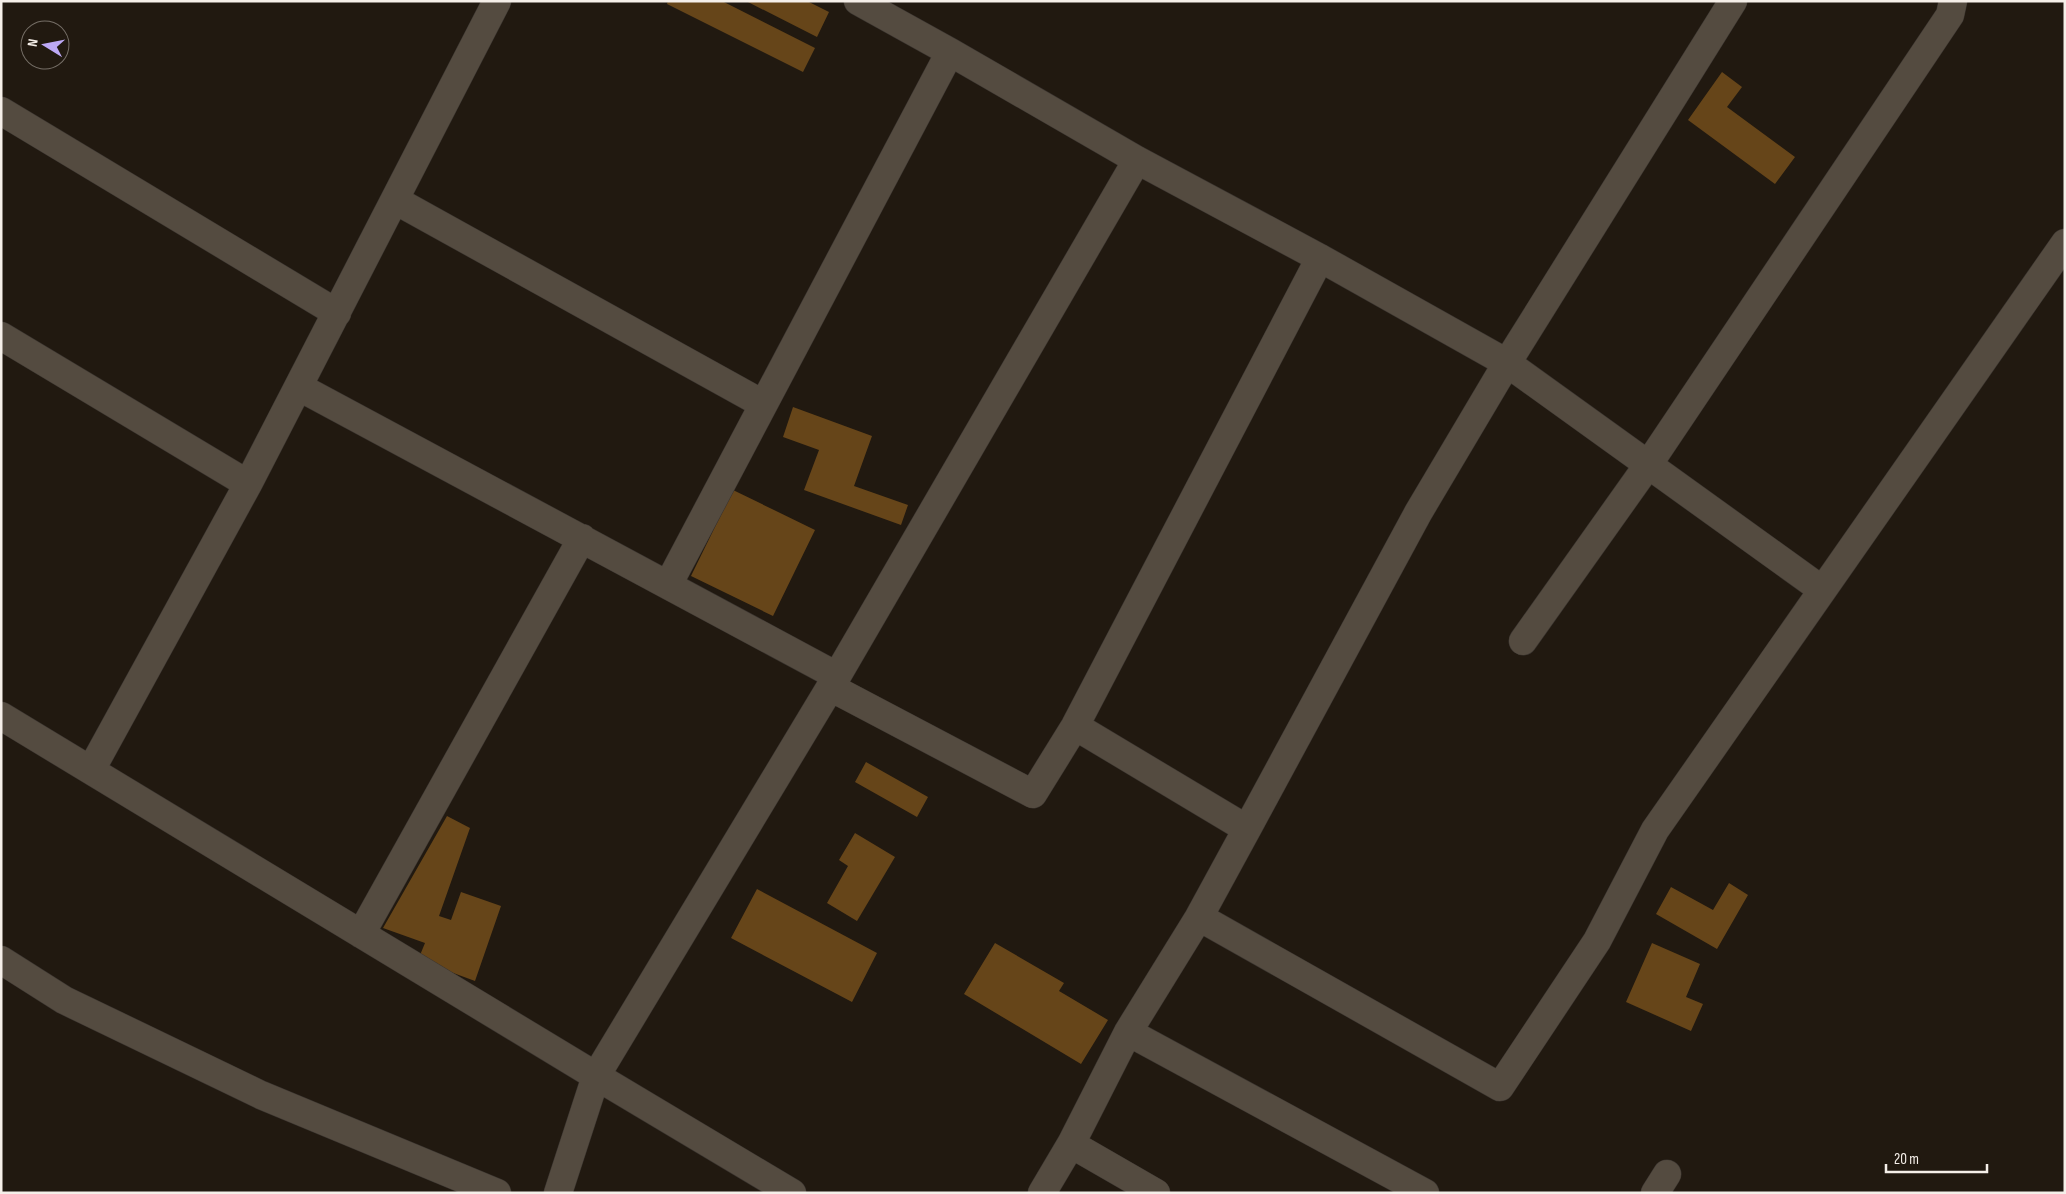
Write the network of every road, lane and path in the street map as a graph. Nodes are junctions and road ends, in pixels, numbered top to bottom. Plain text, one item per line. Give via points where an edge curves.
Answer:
1 (497, 1) edge
2 (858, 1) edge
3 (1733, 1) edge
4 (1953, 1) edge
5 (950, 52) junction
6 (1, 112) edge
7 (1137, 160) junction
8 (395, 200) junction
9 (2065, 243) edge
10 (1320, 258) junction
11 (337, 314) junction
12 (1, 336) edge
13 (1507, 363) junction
14 (299, 387) junction
15 (763, 404) junction
16 (1648, 465) junction
17 (248, 484) junction
18 (582, 538) junction
19 (668, 585) junction
20 (1822, 589) junction
21 (1524, 642) dead end
22 (833, 682) junction
23 (1, 716) edge
24 (1075, 726) junction
25 (91, 770) junction
26 (1247, 829) junction
27 (1199, 917) junction
28 (361, 934) junction
29 (1, 960) edge
30 (1128, 1032) junction
31 (596, 1076) junction
32 (1071, 1144) junction
33 (497, 1193) edge
34 (558, 1193) edge
35 (792, 1193) edge
36 (1042, 1193) edge
37 (1156, 1193) edge
38 (1424, 1193) edge

1 - 8 street
2 - 5 street
3 - 13 street
4 - 16 street via 1950,15
5 - 7 street
5 - 15 street
6 - 11 street
7 - 10 street
7 - 22 street
8 - 11 street
8 - 15 street
9 - 20 street
10 - 13 street
10 - 24 street
11 - 14 street
12 - 17 street
13 - 16 street
13 - 26 street via 1418,513
14 - 17 street
14 - 18 street
15 - 19 street
16 - 20 street
16 - 21 street
17 - 25 street
18 - 19 street
18 - 28 street
19 - 22 street
20 - 27 street via 1655,830 1597,941 1500,1087
22 - 24 street via 1033,794
22 - 31 street
23 - 25 street
24 - 26 street
25 - 28 street
26 - 27 street
27 - 30 street
28 - 31 street
29 - 33 street via 64,1000 261,1095
30 - 32 street
30 - 38 street
31 - 34 street
31 - 35 street
32 - 36 street
32 - 37 street

